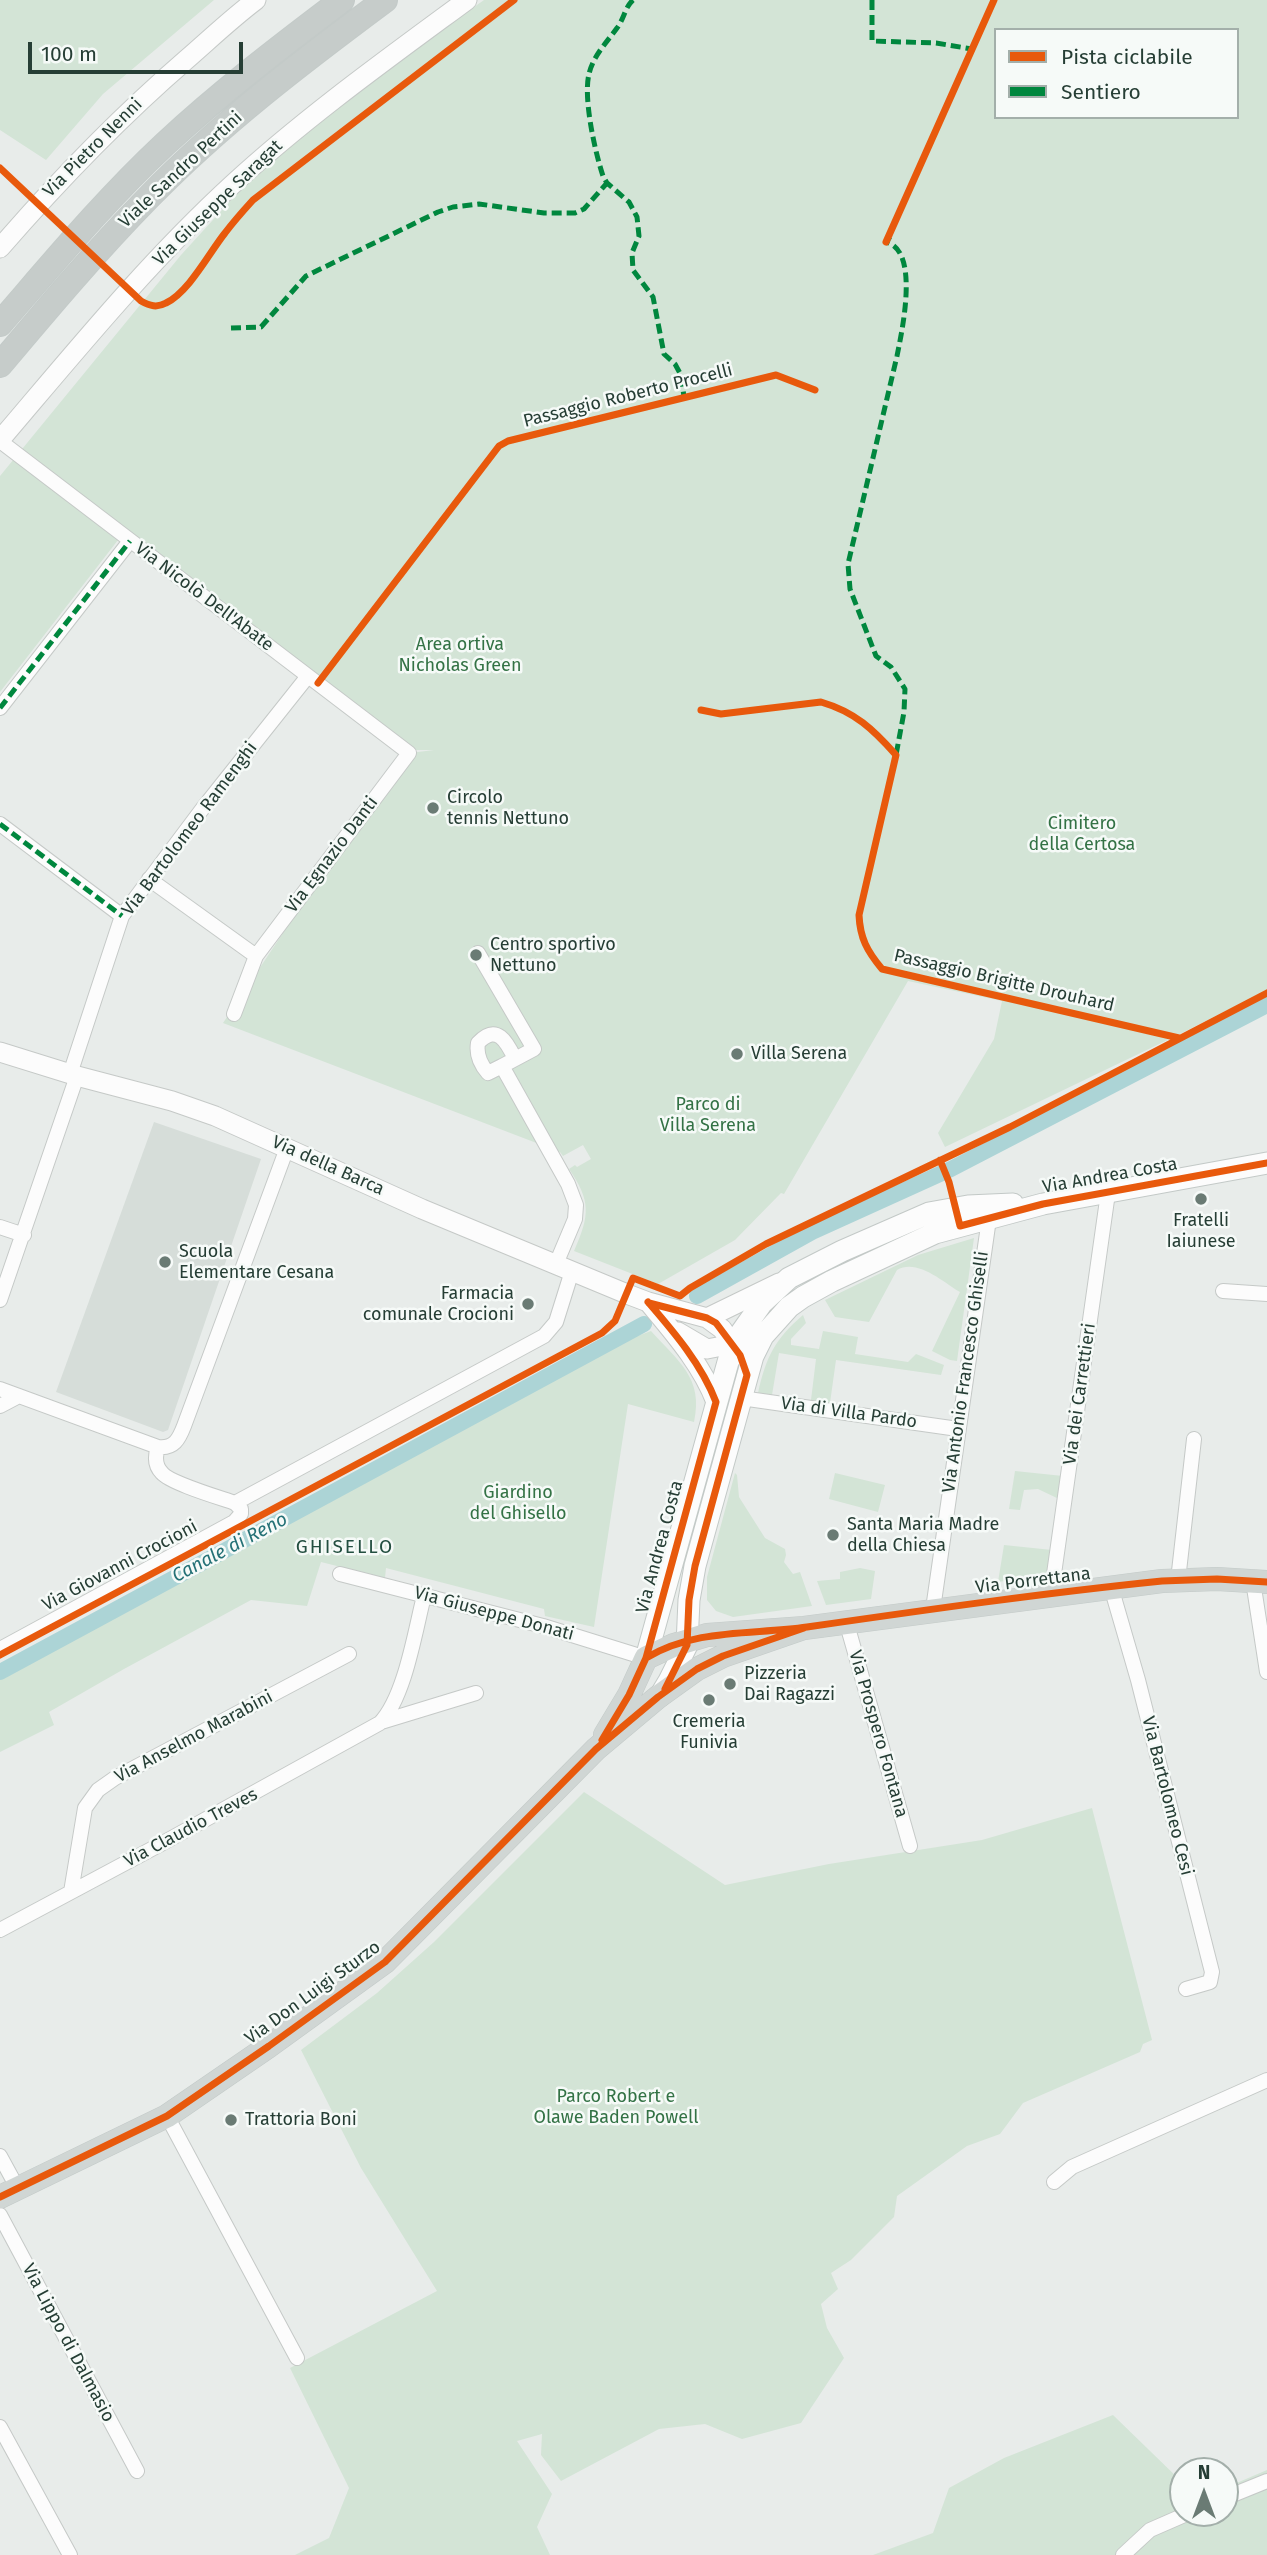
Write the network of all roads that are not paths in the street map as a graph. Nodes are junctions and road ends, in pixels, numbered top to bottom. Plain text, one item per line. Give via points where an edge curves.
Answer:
1 (256, 0) edge
2 (342, 0) edge
3 (385, 0) edge
4 (467, 0) edge
5 (0, 248) edge
6 (0, 324) edge
7 (0, 365) edge
8 (0, 440) edge
9 (130, 541) junction
10 (309, 676) junction
11 (0, 708) edge
12 (409, 753) joint
13 (0, 824) edge
14 (149, 879) junction
15 (122, 916) junction
16 (478, 953) dead end
17 (256, 956) junction
18 (234, 1014) dead end
19 (0, 1052) edge
20 (74, 1075) junction
21 (287, 1148) junction
22 (1267, 1163) edge
23 (1108, 1192) junction
24 (1043, 1203) junction
25 (989, 1219) junction
26 (0, 1227) edge
27 (24, 1235) junction
28 (564, 1268) junction
29 (789, 1278) junction
30 (1223, 1291) dead end
31 (1267, 1294) edge
32 (0, 1300) edge
33 (648, 1303) junction
34 (707, 1318) junction
35 (668, 1325) junction
36 (763, 1336) junction
37 (733, 1344) junction
38 (747, 1375) junction
39 (0, 1389) edge
40 (19, 1396) junction
41 (741, 1398) junction
42 (716, 1402) junction
43 (0, 1406) edge
44 (958, 1429) junction
45 (1194, 1439) dead end
46 (158, 1447) junction
47 (235, 1503) junction
48 (340, 1574) dead end
49 (1178, 1580) junction
50 (1260, 1582) edge
51 (1111, 1587) junction
52 (1051, 1595) junction
53 (424, 1596) junction
54 (933, 1609) junction
55 (846, 1621) junction
56 (804, 1628) junction
57 (688, 1640) junction
58 (0, 1649) edge
59 (349, 1654) dead end
60 (646, 1658) junction
61 (1267, 1672) edge
62 (476, 1693) dead end
63 (658, 1697) junction
64 (380, 1723) junction
65 (596, 1749) junction
66 (910, 1846) dead end
67 (71, 1892) junction
68 (0, 1930) edge
69 (1186, 1989) dead end
70 (1267, 2080) edge
71 (167, 2116) junction
72 (0, 2156) edge
73 (1054, 2182) dead end
74 (9, 2193) edge
75 (0, 2215) edge
76 (297, 2358) dead end
77 (0, 2427) edge
78 (137, 2471) dead end
79 (1267, 2481) edge
80 (1239, 2492) edge
81 (1169, 2522) edge
82 (70, 2555) edge
83 (1123, 2555) edge

1 - 5 street, Via Pietro Nenni via 105,134
2 - 6 highway, Viale Sandro Pertini via 238,79 164,146
3 - 7 highway, Viale Sandro Pertini via 293,69 183,164 85,266
4 - 8 street, Via Giuseppe Saragat via 302,124 232,185 128,291
8 - 9 street, Via Nicolò Dell'Abate
9 - 10 street, Via Nicolò Dell'Abate
9 - 11 street
10 - 12 street, Via Nicolò Dell'Abate
10 - 14 street, Via Bartolomeo Ramenghi
12 - 17 street, Via Egnazio Danti
13 - 15 street
14 - 15 street, Via Bartolomeo Ramenghi
14 - 17 street
15 - 20 street, Via Bartolomeo Ramenghi
16 - 28 street via 534,1049 509,1062 576,1205
17 - 18 street, Via Egnazio Danti
19 - 20 street, Via della Barca
20 - 21 street, Via della Barca via 172,1101
20 - 27 street, Via Bartolomeo Ramenghi
21 - 28 street, Via della Barca
21 - 46 street via 184,1426 174,1444
22 - 23 main road, Via Andrea Costa
23 - 24 main road, Via Andrea Costa
23 - 52 street, Via dei Carrettieri
24 - 25 main road, Via Andrea Costa
24 - 29 main road, Via Andrea Costa via 968,1206 929,1213
25 - 36 main road, Via Andrea Costa via 925,1237 824,1285 789,1307
25 - 44 street, Via Antonio Francesco Ghiselli
26 - 27 street
27 - 32 street, Via Bartolomeo Ramenghi
28 - 33 street, Via della Barca
28 - 47 street via 556,1322 544,1336
29 - 34 street
29 - 37 main road, Via Andrea Costa via 762,1303
30 - 31 street
33 - 34 street, Via della Barca
33 - 35 street, Via della Barca
34 - 37 street
35 - 37 street, Via della Barca via 707,1349
35 - 42 street, Via della Barca via 706,1379
36 - 37 street, Via della Barca
36 - 38 main road, Via Andrea Costa
37 - 38 street
37 - 42 main road, Via Andrea Costa
38 - 41 main road, Via Andrea Costa
39 - 40 street
40 - 43 street
40 - 46 street
41 - 44 street, Via di Villa Pardo
41 - 57 main road, Via Andrea Costa via 695,1566
42 - 60 main road, Via Andrea Costa
44 - 54 street, Via Antonio Francesco Ghiselli
45 - 49 street
46 - 47 street via 157,1464 167,1477
47 - 58 street, Via Giovanni Crocioni via 241,1509 237,1520
48 - 53 street, Via Giuseppe Donati
49 - 50 main road, Via Porrettana
49 - 51 main road, Via Porrettana
50 - 61 street
51 - 52 main road, Via Porrettana
51 - 69 street, Via Bartolomeo Cesi via 1212,1972 1210,1982
52 - 54 main road, Via Porrettana
53 - 60 street, Via Giuseppe Donati
53 - 64 street, Via Claudio Treves via 398,1696
54 - 55 main road, Via Porrettana
55 - 56 main road, Via Porrettana
55 - 66 street, Via Prospero Fontana
56 - 57 main road, Via Porrettana
56 - 63 main road, Via Porrettana via 714,1660
57 - 60 main road, Via Porrettana
57 - 63 main road, Via Andrea Costa
59 - 67 street, Via Anselmo Marabini via 98,1790 85,1808
60 - 65 main road, Via Don Luigi Sturzo
62 - 64 street, Via Claudio Treves
63 - 65 main road, Via Don Luigi Sturzo
64 - 67 street, Via Claudio Treves
65 - 71 main road, Via Don Luigi Sturzo via 385,1962
67 - 68 street, Via Claudio Treves
70 - 73 street via 1072,2168
71 - 74 main road, Via Don Luigi Sturzo
71 - 76 street
72 - 74 street
75 - 78 street, Via Lippo di Dalmasio
77 - 82 street
79 - 80 street
81 - 83 street via 1150,2530

